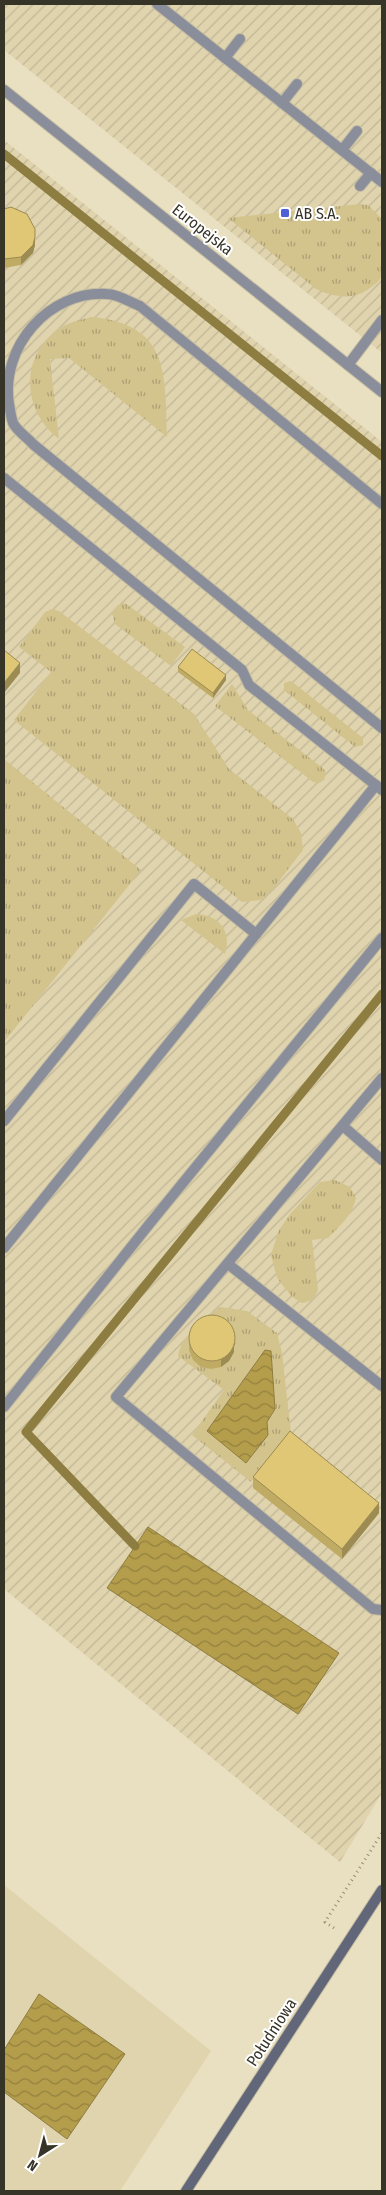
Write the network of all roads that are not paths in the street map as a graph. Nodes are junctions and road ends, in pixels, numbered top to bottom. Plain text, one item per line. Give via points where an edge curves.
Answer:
1 (156, 4) edge
2 (174, 4) edge
3 (168, 13) junction
4 (240, 39) dead end
5 (225, 58) junction
6 (297, 84) dead end
7 (4, 90) edge
8 (282, 103) junction
9 (357, 131) dead end
10 (342, 150) junction
11 (371, 173) junction
12 (382, 182) edge
13 (360, 186) dead end
14 (382, 320) edge
15 (348, 365) junction
16 (382, 392) edge
17 (4, 478) edge
18 (382, 504) edge
19 (382, 728) edge
20 (379, 787) edge
21 (256, 934) junction
22 (382, 938) edge
23 (382, 1078) edge
24 (4, 1121) edge
25 (343, 1126) junction
26 (382, 1160) edge
27 (4, 1248) edge
28 (228, 1264) junction
29 (382, 1386) edge
30 (4, 1407) edge
31 (382, 1610) edge
32 (382, 1890) edge
33 (186, 2191) edge

1 - 3 street
2 - 3 street
3 - 5 street
4 - 5 street
5 - 8 street
6 - 8 street
7 - 15 street, Europejska
8 - 10 street
9 - 10 street
10 - 11 street
11 - 12 street
11 - 13 street
14 - 15 street
15 - 16 street, Europejska
17 - 20 street via 242,670 249,685
18 - 19 street via 140,306 108,294 79,296 50,309 26,331 12,360 7,391 13,422 34,445
20 - 21 street
21 - 24 street via 194,884
21 - 27 street
22 - 30 street
23 - 25 street
25 - 26 street
25 - 28 street
28 - 29 street
28 - 31 street via 116,1397 373,1609
32 - 33 main road, Południowa

